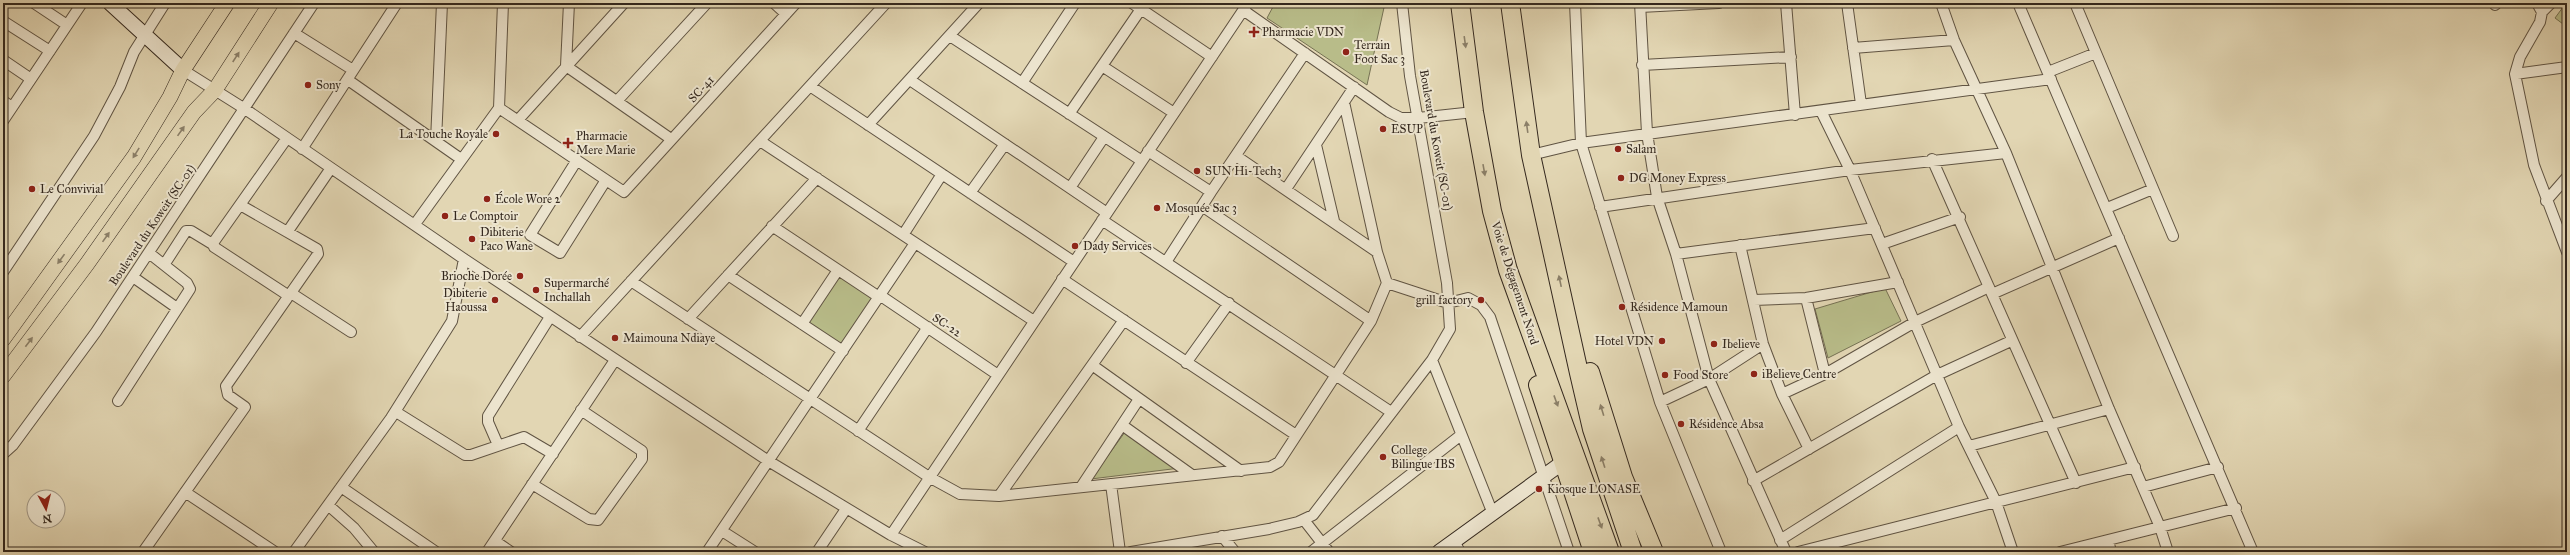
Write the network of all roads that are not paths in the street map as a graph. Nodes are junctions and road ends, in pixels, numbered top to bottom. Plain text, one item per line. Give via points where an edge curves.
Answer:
1 (34, 3) edge
2 (82, 3) edge
3 (110, 3) edge
4 (165, 3) edge
5 (228, 3) edge
6 (271, 3) edge
7 (314, 3) edge
8 (397, 3) edge
9 (442, 3) edge
10 (503, 3) edge
11 (569, 3) edge
12 (707, 3) edge
13 (774, 3) edge
14 (796, 3) edge
15 (886, 3) edge
16 (979, 3) edge
17 (1075, 3) edge
18 (1402, 3) edge
19 (1460, 3) edge
20 (1510, 3) edge
21 (1575, 3) edge
22 (1719, 3) edge
23 (1786, 3) edge
24 (1847, 3) edge
25 (1941, 3) edge
26 (2018, 3) edge
27 (2075, 3) edge
28 (2537, 3) edge
29 (2551, 3) edge
30 (619, 4) edge
31 (1246, 5) edge
32 (1640, 5) edge
33 (1136, 6) edge
34 (2542, 12) junction
35 (786, 14) junction
36 (3, 21) edge
37 (67, 25) junction
38 (145, 33) junction
39 (294, 33) junction
40 (950, 36) junction
41 (1954, 40) junction
42 (1853, 48) junction
43 (50, 51) junction
44 (1305, 53) junction
45 (2096, 53) junction
46 (1212, 57) junction
47 (1791, 58) junction
48 (3, 60) edge
49 (1642, 65) junction
50 (566, 66) junction
51 (1102, 66) junction
52 (2567, 67) edge
53 (183, 70) junction
54 (353, 70) junction
55 (2516, 74) junction
56 (2049, 76) junction
57 (31, 79) junction
58 (348, 80) junction
59 (910, 80) junction
60 (1022, 83) junction
61 (810, 86) junction
62 (1354, 87) junction
63 (215, 90) junction
64 (1978, 90) junction
65 (3, 101) edge
66 (617, 101) junction
67 (1344, 102) junction
68 (1861, 104) junction
69 (12, 107) junction
70 (499, 108) junction
71 (245, 109) junction
72 (1821, 111) junction
73 (1474, 112) junction
74 (1174, 113) junction
75 (1069, 114) junction
76 (1795, 115) junction
77 (1418, 118) junction
78 (518, 120) junction
79 (3, 121) edge
80 (868, 125) junction
81 (1647, 134) junction
82 (1104, 137) junction
83 (287, 138) junction
84 (671, 139) junction
85 (436, 141) junction
86 (760, 141) junction
87 (1581, 142) junction
88 (1005, 144) junction
89 (1316, 146) junction
90 (302, 149) junction
91 (1148, 151) junction
92 (2006, 153) junction
93 (1531, 155) junction
94 (1236, 156) junction
95 (1932, 159) junction
96 (461, 160) junction
97 (577, 160) junction
98 (1142, 161) junction
99 (331, 168) junction
100 (1850, 170) junction
101 (942, 174) junction
102 (2567, 177) edge
103 (817, 178) junction
104 (606, 180) junction
105 (1070, 188) junction
106 (2153, 189) junction
107 (1286, 190) junction
108 (1211, 192) junction
109 (970, 193) junction
110 (1657, 197) junction
111 (2546, 200) junction
112 (242, 206) junction
113 (1202, 206) junction
114 (1600, 207) junction
115 (2107, 208) junction
116 (1104, 217) junction
117 (1960, 217) junction
118 (1334, 221) junction
119 (415, 224) junction
120 (772, 226) junction
121 (1875, 228) junction
122 (288, 231) junction
123 (903, 235) junction
124 (2173, 236) dead end
125 (2119, 238) junction
126 (915, 243) junction
127 (1882, 244) junction
128 (214, 245) junction
129 (1740, 245) junction
130 (1378, 252) junction
131 (2567, 252) edge
132 (148, 253) junction
133 (1676, 254) junction
134 (464, 259) junction
135 (1074, 262) junction
136 (1166, 262) junction
137 (164, 265) junction
138 (2052, 267) junction
139 (838, 270) junction
140 (1508, 270) junction
141 (3, 272) edge
142 (728, 275) junction
143 (133, 277) junction
144 (1062, 279) junction
145 (631, 281) junction
146 (1898, 282) junction
147 (1387, 283) junction
148 (1990, 290) junction
149 (290, 294) junction
150 (880, 296) junction
151 (1806, 298) junction
152 (1754, 300) junction
153 (1229, 303) junction
154 (1448, 303) junction
155 (1566, 306) junction
156 (177, 308) junction
157 (550, 317) junction
158 (688, 319) junction
159 (1124, 320) junction
160 (1372, 321) junction
161 (1034, 322) junction
162 (1915, 322) junction
163 (802, 324) junction
164 (928, 327) junction
165 (351, 332) dead end
166 (580, 337) junction
167 (3, 339) edge
168 (2011, 341) junction
169 (1764, 344) junction
170 (843, 351) junction
171 (615, 360) junction
172 (1432, 360) junction
173 (1186, 363) junction
174 (1092, 365) junction
175 (1825, 374) junction
176 (998, 375) junction
177 (1937, 375) junction
178 (3, 376) edge
179 (1337, 376) junction
180 (1710, 379) junction
181 (1782, 394) junction
182 (1140, 399) junction
183 (810, 400) junction
184 (118, 401) dead end
185 (1660, 402) junction
186 (2109, 409) junction
187 (581, 410) junction
188 (396, 412) junction
189 (1391, 412) junction
190 (1122, 425) junction
191 (2052, 425) junction
192 (1959, 427) junction
193 (858, 432) junction
194 (1296, 435) junction
195 (1460, 435) junction
196 (498, 445) junction
197 (1969, 446) junction
198 (1809, 449) junction
199 (3, 454) edge
200 (553, 454) junction
201 (770, 462) junction
202 (1562, 463) junction
203 (2134, 467) junction
204 (2218, 467) junction
205 (1241, 471) junction
206 (1192, 475) junction
207 (929, 477) junction
208 (1543, 477) junction
209 (1753, 481) junction
210 (2076, 483) junction
211 (532, 484) junction
212 (1111, 484) junction
213 (341, 487) junction
214 (1081, 487) junction
215 (2143, 487) junction
216 (185, 492) junction
217 (999, 496) junction
218 (1996, 502) junction
219 (328, 505) junction
220 (2236, 508) junction
221 (846, 509) junction
222 (1492, 514) junction
223 (1304, 520) junction
224 (2160, 527) junction
225 (722, 531) junction
226 (891, 535) junction
227 (1222, 536) junction
228 (1780, 540) junction
229 (2108, 540) junction
230 (494, 541) junction
231 (1322, 543) junction
232 (1457, 546) edge
233 (914, 550) edge
234 (143, 552) edge
235 (275, 552) edge
236 (294, 552) edge
237 (374, 552) edge
238 (436, 552) edge
239 (487, 552) edge
240 (512, 552) edge
241 (707, 552) edge
242 (755, 552) edge
243 (817, 552) edge
244 (925, 552) edge
245 (1120, 552) edge
246 (1137, 552) edge
247 (1235, 552) edge
248 (1311, 552) edge
249 (1329, 552) edge
250 (1439, 552) edge
251 (1569, 552) edge
252 (1593, 552) edge
253 (1610, 552) edge
254 (1633, 552) edge
255 (1654, 552) edge
256 (1721, 552) edge
257 (1786, 552) edge
258 (1798, 552) edge
259 (2013, 552) edge
260 (2060, 552) edge
261 (2111, 552) edge
262 (2168, 552) edge
263 (2253, 552) edge

1 - 37 street
2 - 37 street
3 - 38 street
4 - 38 street
5 - 53 main road
63 -> 6 main road
7 - 39 street, Boulevard du Koweit (SC-01)
8 - 54 street
9 - 85 street
10 - 70 street
11 - 50 street
12 - 66 street
13 - 35 street
14 - 35 street, SC-41
15 - 61 street
16 - 40 street
17 - 60 street
18 - 77 street, Boulevard du Koweit (SC-01) via 1410,76
19 -> 73 highway, Voie de Dégagement Nord
93 -> 20 highway
21 - 87 street
22 - 32 street
23 - 47 street
24 - 42 street
25 - 41 street
26 - 56 street
27 - 45 street
28 - 34 street
29 - 34 street
30 - 50 street
31 - 44 street
31 - 46 street
32 - 49 street
33 - 46 street
33 - 51 street
34 - 55 street via 2536,30 2520,57
35 - 84 street, SC-41
36 - 43 street
37 - 43 street
38 - 53 street
38 - 141 street via 97,130
39 - 54 street
39 - 71 street, Boulevard du Koweit (SC-01)
40 - 59 street
40 - 60 street
41 - 42 street
41 - 64 street
42 - 68 street
43 - 57 street
44 - 62 street
44 - 94 street
45 - 56 street
45 - 106 street
46 - 74 street
47 - 49 street
47 - 76 street
48 - 57 street
49 - 81 street
50 - 66 street
50 - 78 street
51 - 74 street
51 - 75 street
52 - 55 street
53 - 63 street
53 -> 167 main road via 134,157
54 - 58 street
55 - 111 street via 2534,165
56 - 64 street
56 - 115 street
57 - 69 street
58 - 85 street
58 - 90 street
59 - 80 street
59 - 88 street
60 - 75 street
61 - 80 street
61 - 86 street
62 - 67 street
62 - 77 street via 1401,118
63 - 71 street
178 -> 63 main road via 87,264 194,112
64 - 68 street
64 - 92 street
65 - 69 street
66 - 84 street
67 - 89 street
67 - 130 street
68 - 72 street
69 - 79 street
70 - 78 street
70 - 96 street
71 - 83 street
71 - 132 street, Boulevard du Koweit (SC-01)
72 - 76 street
72 - 100 street
73 - 77 street
73 -> 140 highway, Voie de Dégagement Nord via 1492,211
74 - 91 street
75 - 82 street
76 - 81 street
77 - 154 street, Boulevard du Koweit (SC-01) via 1445,261
78 - 97 street
80 - 101 street
81 - 87 street
81 - 110 street
82 - 98 street
82 - 105 street
83 - 90 street
83 - 112 street
84 - 104 street, SC-41 via 624,192
85 - 96 street
86 - 103 street
86 - 145 street
87 - 93 street
87 - 114 street
88 - 105 street
88 - 109 street
89 - 107 street
89 - 118 street
90 - 99 street
91 - 98 street
91 - 108 street
92 - 95 street
92 - 138 street
155 -> 93 highway
94 - 107 street
94 - 108 street
95 - 100 street
95 - 117 street
96 - 119 street
97 - 104 street
97 - 104 street via 530,235 560,254
98 - 116 street
99 - 119 street
99 - 122 street
100 - 110 street
100 - 121 street
101 - 109 street
101 - 123 street
102 - 111 street
103 - 120 street
103 - 123 street
105 - 116 street
106 - 115 street
106 - 124 street
107 - 118 street
108 - 113 street
109 - 135 street
110 - 114 street
110 - 133 street
111 - 131 street
112 - 122 street
112 - 128 street
113 - 136 street
113 - 160 street
114 - 185 street
115 - 125 street
116 - 135 street
116 - 136 street
117 - 127 street
117 - 148 street
118 - 130 street
119 - 134 street
120 - 139 street, SC-22
120 - 142 street
121 - 127 street
121 - 129 street
122 - 149 street via 319,251
123 - 126 street
125 - 138 street
125 - 204 street
126 - 150 street
126 - 161 street
127 - 146 street
128 - 137 street via 191,231 186,232
128 - 149 street
129 - 133 street
129 - 152 street
130 - 147 street
132 - 137 street
132 - 143 street, Boulevard du Koweit (SC-01)
133 - 180 street
134 - 157 street
134 - 188 street via 452,321
135 - 144 street
136 - 153 street
137 - 156 street via 190,286
138 - 148 street
138 - 186 street
139 - 150 street, SC-22
139 - 163 street
140 - 202 highway via 1516,316
140 -> 253 highway, Voie de Dégagement Nord
142 - 158 street
142 - 163 street
143 - 156 street
143 - 199 street, Boulevard du Koweit (SC-01) via 13,446
144 - 159 street
144 - 161 street
145 - 158 street
145 - 166 street
146 - 151 street
146 - 162 street
147 - 154 street
147 - 160 street
148 - 162 street
148 - 168 street
149 - 165 street
149 - 216 street via 226,386 228,395 245,407
150 - 164 street, SC-22
150 - 170 street
151 - 152 street
151 - 175 street
152 - 169 street
153 - 173 street
153 - 179 street
154 - 172 street, Boulevard du Koweit (SC-01) via 1450,328
154 - 208 street via 1468,298 1482,305 1490,317
254 -> 155 highway via 1592,429
255 -> 155 highway via 1623,477 1589,367
156 - 184 street
157 - 166 street
157 - 196 street via 488,416
158 - 183 street
159 - 173 street
159 - 174 street
160 - 179 street
161 - 176 street
162 - 175 street
162 - 177 street
163 - 170 street
164 - 176 street, SC-22
164 - 193 street
166 - 171 street
168 - 177 street
168 - 191 street
169 - 180 street
169 - 181 street
170 - 183 street
171 - 187 street
171 - 201 street
172 - 189 street
172 - 195 street
173 - 194 street
174 - 182 street
174 - 217 street
175 - 181 street
176 - 207 street
177 - 192 street
177 - 198 street
179 - 189 street
179 - 194 street
180 - 185 street
180 - 209 street
181 - 198 street
182 - 190 street
182 - 205 street
183 - 193 street
183 - 201 street
185 - 256 street
186 - 191 street
186 - 203 street
187 - 200 street
187 - 211 street via 642,451 642,459 598,520 589,519
188 - 196 street via 465,454 471,455
188 - 213 street
189 - 223 street via 1331,493 1312,515
190 - 206 street
190 - 214 street
191 - 197 street
191 - 210 street
192 - 197 street
192 - 228 street
193 - 207 street
194 - 205 street via 1275,466
195 - 222 street
195 - 231 street
196 - 200 street via 528,437
197 - 218 street
198 - 209 street
200 - 211 street
201 - 221 street
201 - 225 street
202 - 208 street
202 - 252 highway
203 - 210 street
203 - 215 street
204 - 215 street
204 - 220 street
205 - 206 street
206 - 212 street
207 - 217 street via 960,494
207 - 226 street
208 - 222 street
208 - 251 street
209 - 228 street
210 - 218 street
211 - 230 street
212 - 214 street
212 - 245 street
213 - 219 street
213 - 238 street
214 - 217 street
215 - 224 street
216 - 234 street
216 - 235 street
218 - 258 street
218 - 259 street
219 - 236 street
219 - 237 street via 354,528
220 - 224 street
220 - 263 street
221 - 226 street
221 - 243 street
222 - 232 street
223 - 227 street via 1269,529
223 - 231 street
224 - 229 street
224 - 262 street
225 - 241 street
225 - 242 street
226 - 233 street
227 - 246 street
227 - 247 street
228 - 257 street
229 - 260 street
229 - 261 street
230 - 239 street
230 - 240 street
231 - 248 street
231 - 249 street
232 - 250 street
233 - 244 street

